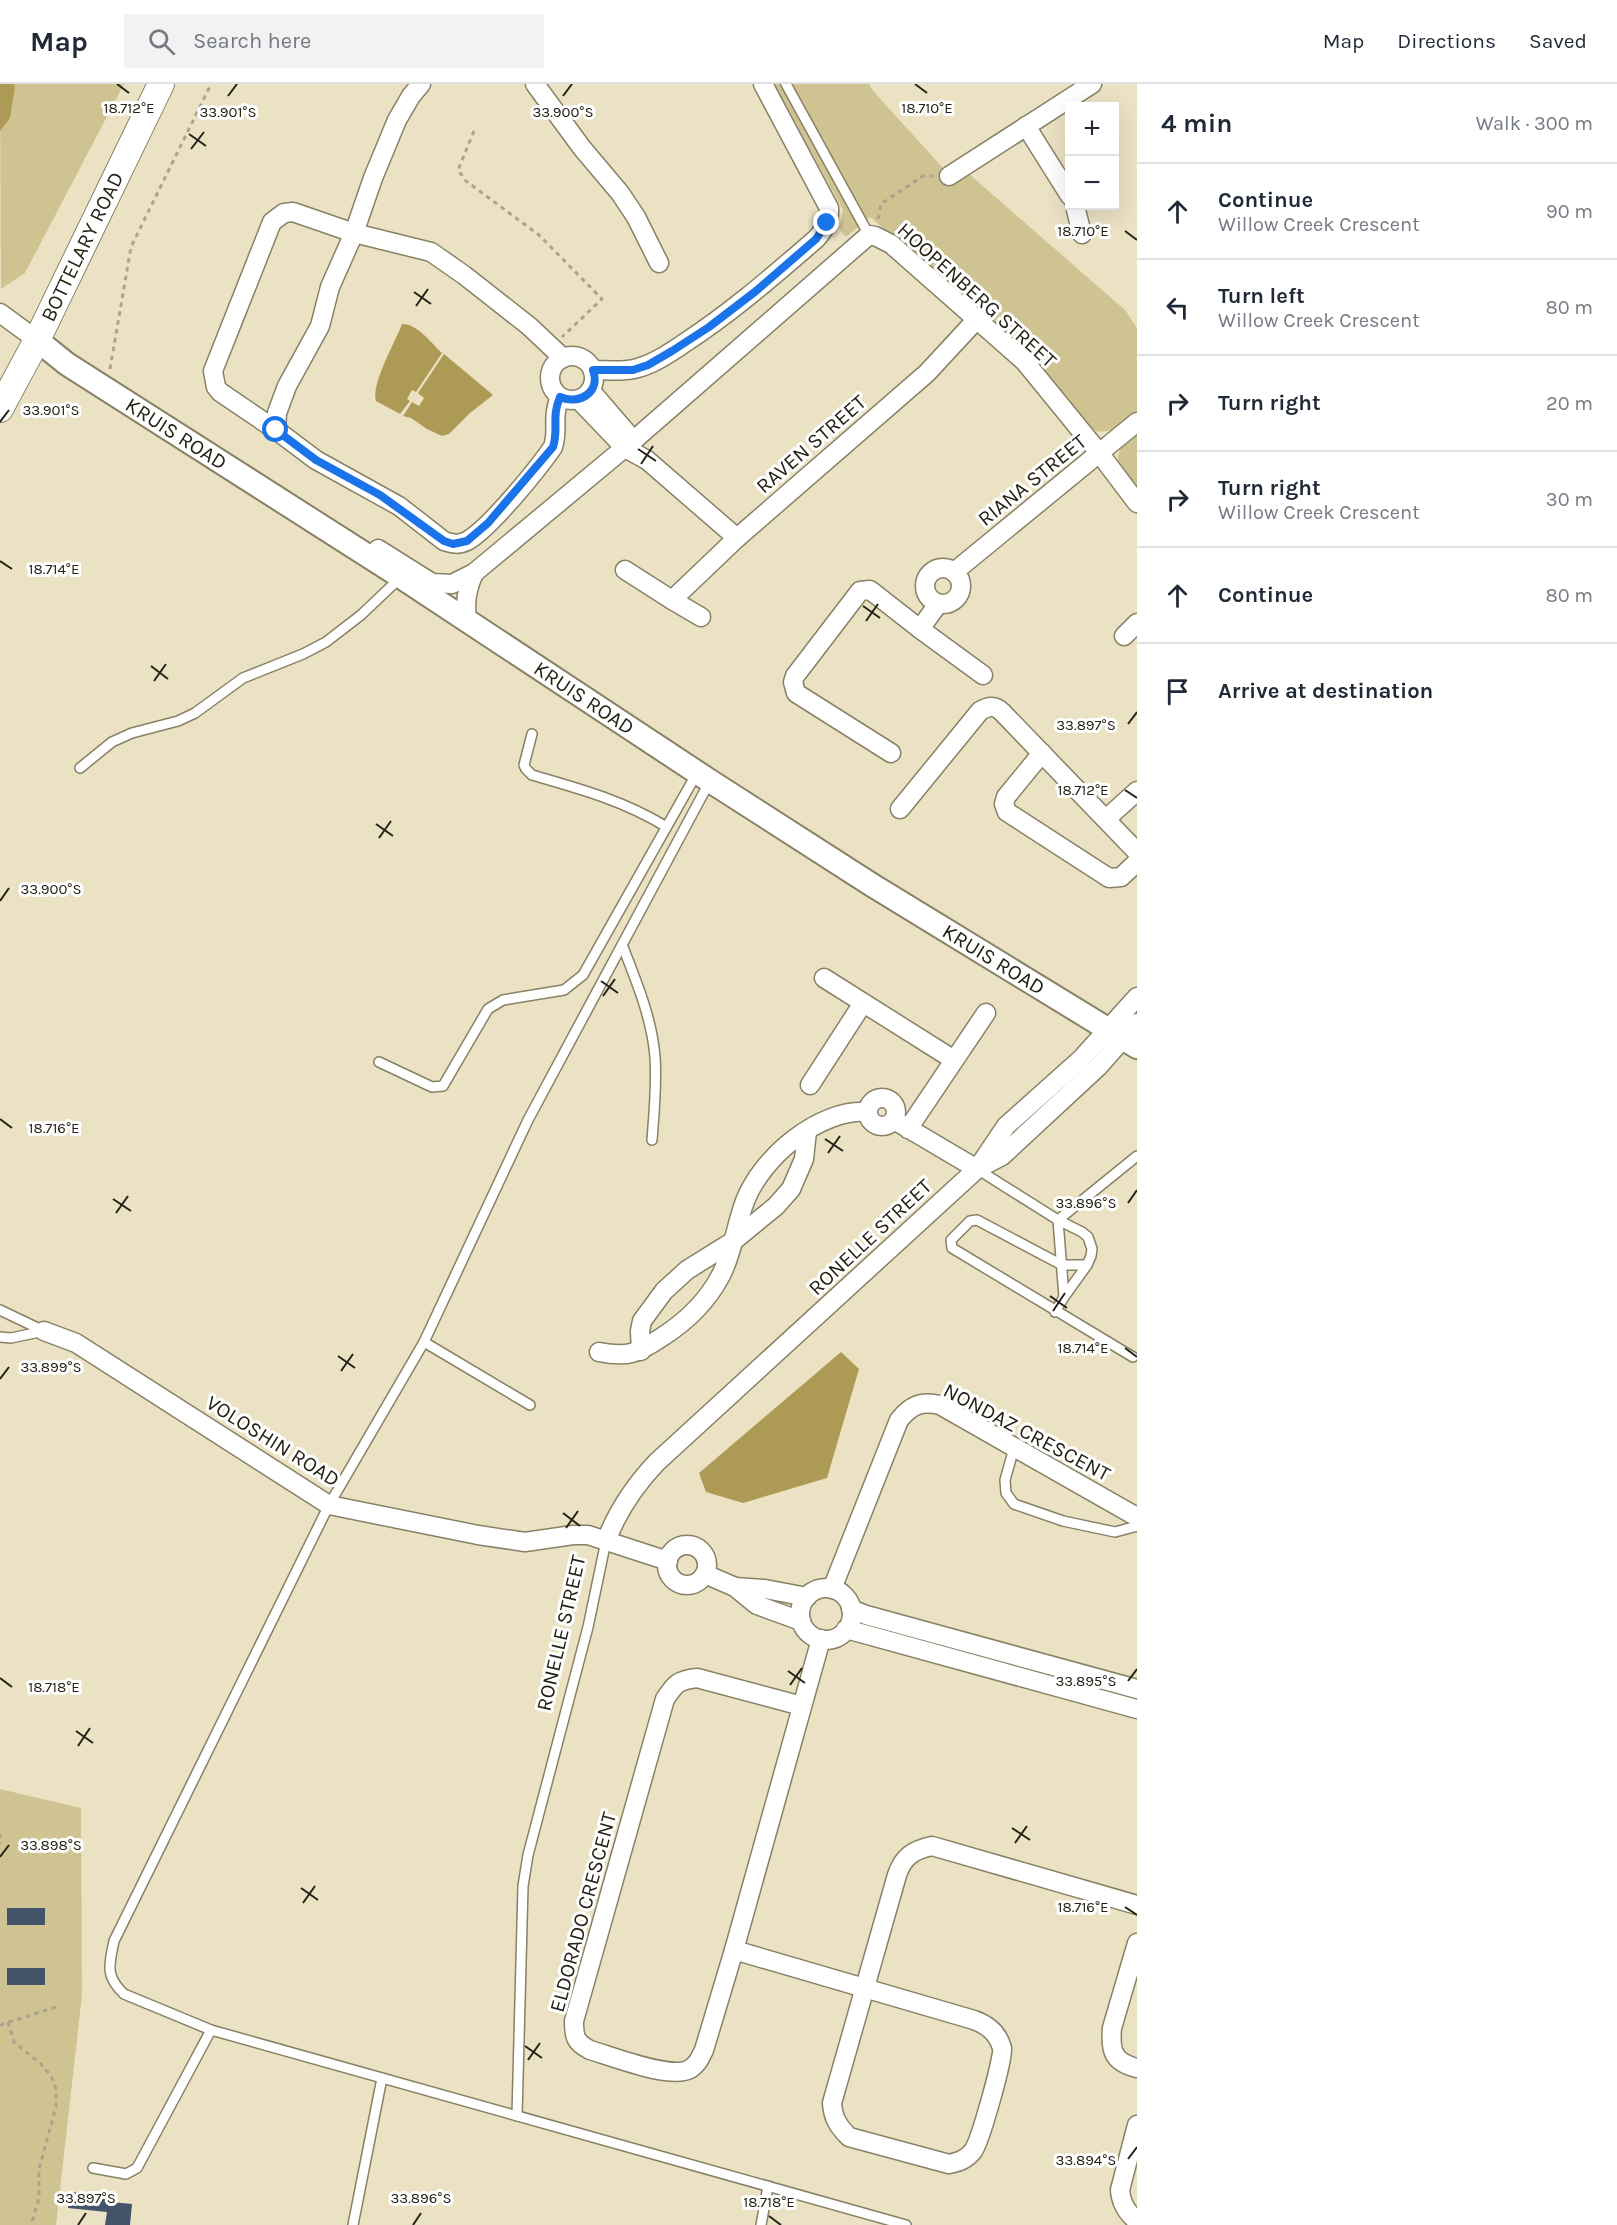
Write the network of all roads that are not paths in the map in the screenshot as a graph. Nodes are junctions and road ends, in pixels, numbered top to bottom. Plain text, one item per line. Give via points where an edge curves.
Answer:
1 (161, 84) edge
2 (421, 84) edge
3 (535, 84) edge
4 (763, 84) edge
5 (786, 84) edge
6 (1092, 84) edge
7 (1026, 126) junction
8 (949, 176) road end
9 (1065, 188) edge
10 (1076, 210) edge
11 (354, 233) junction
12 (1082, 234) dead end
13 (872, 236) junction
14 (659, 263) dead end
15 (0, 313) edge
16 (977, 320) junction
17 (37, 340) junction
18 (557, 352) junction
19 (593, 370) junction
20 (585, 396) junction
21 (560, 397) junction
22 (0, 410) edge
23 (1137, 422) edge
24 (276, 430) junction
25 (629, 444) junction
26 (1100, 454) junction
27 (278, 499) junction
28 (1137, 504) edge
29 (737, 538) junction
30 (625, 570) dead end
31 (954, 572) junction
32 (474, 573) junction
33 (401, 577) junction
34 (672, 600) junction
35 (938, 604) junction
36 (701, 617) dead end
37 (467, 622) junction
38 (1137, 623) edge
39 (920, 629) junction
40 (1124, 636) dead end
41 (983, 675) dead end
42 (532, 734) dead end
43 (891, 753) dead end
44 (1042, 753) junction
45 (80, 768) dead end
46 (704, 777) junction
47 (1137, 791) edge
48 (900, 809) dead end
49 (1106, 819) junction
50 (665, 826) junction
51 (1137, 852) edge
52 (1137, 862) edge
53 (623, 947) junction
54 (824, 978) dead end
55 (1137, 997) edge
56 (862, 1003) junction
57 (986, 1013) dead end
58 (1126, 1034) edge
59 (954, 1060) junction
60 (379, 1062) dead end
61 (810, 1085) dead end
62 (901, 1124) junction
63 (807, 1131) junction
64 (652, 1140) dead end
65 (1137, 1156) edge
66 (977, 1169) junction
67 (1058, 1220) junction
68 (732, 1242) junction
69 (1062, 1265) junction
70 (1087, 1265) junction
71 (1064, 1297) junction
72 (0, 1310) edge
73 (1055, 1312) junction
74 (44, 1330) junction
75 (0, 1337) edge
76 (424, 1342) junction
77 (641, 1350) junction
78 (599, 1352) dead end
79 (1133, 1358) dead end
80 (530, 1404) dead end
81 (1014, 1448) junction
82 (329, 1505) junction
83 (1137, 1517) edge
84 (1137, 1526) edge
85 (606, 1541) junction
86 (668, 1561) junction
87 (705, 1574) junction
88 (735, 1587) junction
89 (832, 1588) junction
90 (807, 1597) junction
91 (851, 1609) junction
92 (801, 1621) junction
93 (846, 1629) junction
94 (821, 1639) junction
95 (1137, 1689) edge
96 (802, 1706) junction
97 (1137, 1709) edge
98 (1137, 1905) edge
99 (1137, 1943) edge
100 (734, 1950) junction
101 (864, 1988) junction
102 (211, 2030) junction
103 (1137, 2068) edge
104 (382, 2078) junction
105 (517, 2116) junction
106 (1137, 2125) edge
107 (93, 2168) dead end
108 (768, 2186) junction
109 (1137, 2221) edge
110 (353, 2225) edge
111 (761, 2225) edge
112 (906, 2225) edge

1 - 17 main road, BOTTELARY ROAD
2 - 11 street via 397,120
3 - 14 street via 620,193
4 - 19 street via 829,208 827,223 816,239 756,291 672,351 633,370
5 - 13 lane
6 - 7 street
7 - 8 street
7 - 9 street
10 - 12 street
11 - 18 street via 431,252
11 - 24 street via 330,287 320,326 287,386 277,413
11 - 24 street via 293,212 277,216 267,233 213,371 220,392
13 - 16 street, HOOPENBERG STREET via 891,244
13 - 25 street
15 - 17 street
16 - 26 street, HOOPENBERG STREET via 1025,362
16 - 29 street, RAVEN STREET via 927,373
17 - 22 main road, BOTTELARY ROAD
17 - 27 street, KRUIS ROAD via 67,364
18 - 19 street via 579,357
18 - 21 street via 550,380
19 - 20 street via 594,384
20 - 21 street via 568,401
20 - 25 street
21 - 24 street via 554,415 553,447 488,523 459,544 444,541 399,507 316,460
23 - 26 street, RIANA STREET
25 - 29 street
25 - 32 street
26 - 28 street, HOOPENBERG STREET
26 - 31 street, RIANA STREET
27 - 32 street via 359,538 432,583 452,584
27 - 33 street, KRUIS ROAD
29 - 34 street, RAVEN STREET
30 - 34 street
31 - 35 street via 961,582 959,594 950,603
31 - 35 street via 942,568 927,578 925,590
32 - 37 street via 465,601
33 - 37 street, KRUIS ROAD
33 - 45 lane via 327,642 243,678 178,721 132,732 112,742
34 - 36 street
35 - 39 street
37 - 46 street, KRUIS ROAD
38 - 40 street
39 - 41 street
39 - 43 street via 870,590 860,591 793,682 796,693
42 - 50 lane via 524,765 532,775 603,795
44 - 48 street via 999,709 987,707
44 - 49 street
44 - 52 street via 1005,800 1007,812 1109,878 1121,877
46 - 50 lane
46 - 53 lane
46 - 58 street, KRUIS ROAD via 872,885
47 - 49 street
49 - 51 street
50 - 60 lane via 583,975 571,986 503,1000 488,1009 443,1086 432,1087
53 - 64 lane via 652,1033 656,1081
53 - 76 lane via 528,1120
54 - 56 street
55 - 58 street, RONELLE STREET
56 - 59 street
56 - 61 street
57 - 59 street
58 - 66 street, RONELLE STREET via 1098,1067 1002,1156
59 - 62 street
62 - 63 street via 878,1126 870,1121 867,1112 855,1111 825,1119
62 - 66 street
63 - 68 street via 777,1155 759,1177 746,1199
63 - 68 street via 804,1159 790,1189 776,1206
65 - 67 lane
66 - 67 lane
66 - 85 street, RONELLE STREET via 650,1469 619,1511
67 - 69 lane
67 - 70 lane via 1088,1237 1092,1249
68 - 77 street via 726,1264 706,1299 677,1328
68 - 77 street via 687,1270 664,1291 642,1321
69 - 70 lane
69 - 71 lane
69 - 73 lane via 977,1220 970,1221 951,1240 952,1248
70 - 71 lane
71 - 73 lane
72 - 74 lane
73 - 79 lane
74 - 75 lane
74 - 82 street, VOLOSHIN ROAD via 76,1344
76 - 80 lane
76 - 82 lane
77 - 78 street via 619,1356
81 - 83 street, NONDAZ CRESCENT
81 - 84 lane via 1005,1480 1006,1492 1014,1504 1063,1521 1115,1532
81 - 89 street, NONDAZ CRESCENT via 940,1405 918,1404 906,1411
82 - 85 street, VOLOSHIN ROAD via 525,1542 573,1535
82 - 102 lane via 114,1941 109,1964 111,1976 124,1994
85 - 86 street, VOLOSHIN ROAD
85 - 105 lane, RONELLE STREET via 523,1886
86 - 87 street via 670,1575 680,1584 693,1584
86 - 87 street via 679,1547 697,1548 705,1557
87 - 88 street
88 - 90 street
88 - 92 street via 757,1605
89 - 90 street via 818,1589
89 - 91 street via 843,1594
90 - 92 street via 801,1608
91 - 93 street via 852,1618
91 - 95 street
92 - 94 street via 807,1631
93 - 94 street via 837,1637
93 - 97 street
94 - 96 street, ELDORADO CRESCENT
96 - 100 street, ELDORADO CRESCENT
96 - 100 street, ELDORADO CRESCENT via 697,1678 683,1679 673,1687 665,1699 574,2021 574,2037 582,2046 601,2053 657,2069 689,2070 704,2050
98 - 101 street via 932,1846 920,1848 901,1864
99 - 103 street via 1111,2040 1119,2060
100 - 101 street
101 - 101 street via 832,2103 833,2117 849,2138 949,2164 962,2162 981,2134 1003,2052 999,2038 988,2025
102 - 104 lane
102 - 107 lane via 137,2168 126,2174
104 - 105 lane
104 - 110 lane
105 - 108 lane
106 - 109 street via 1120,2190 1124,2207
108 - 111 lane
108 - 112 lane

